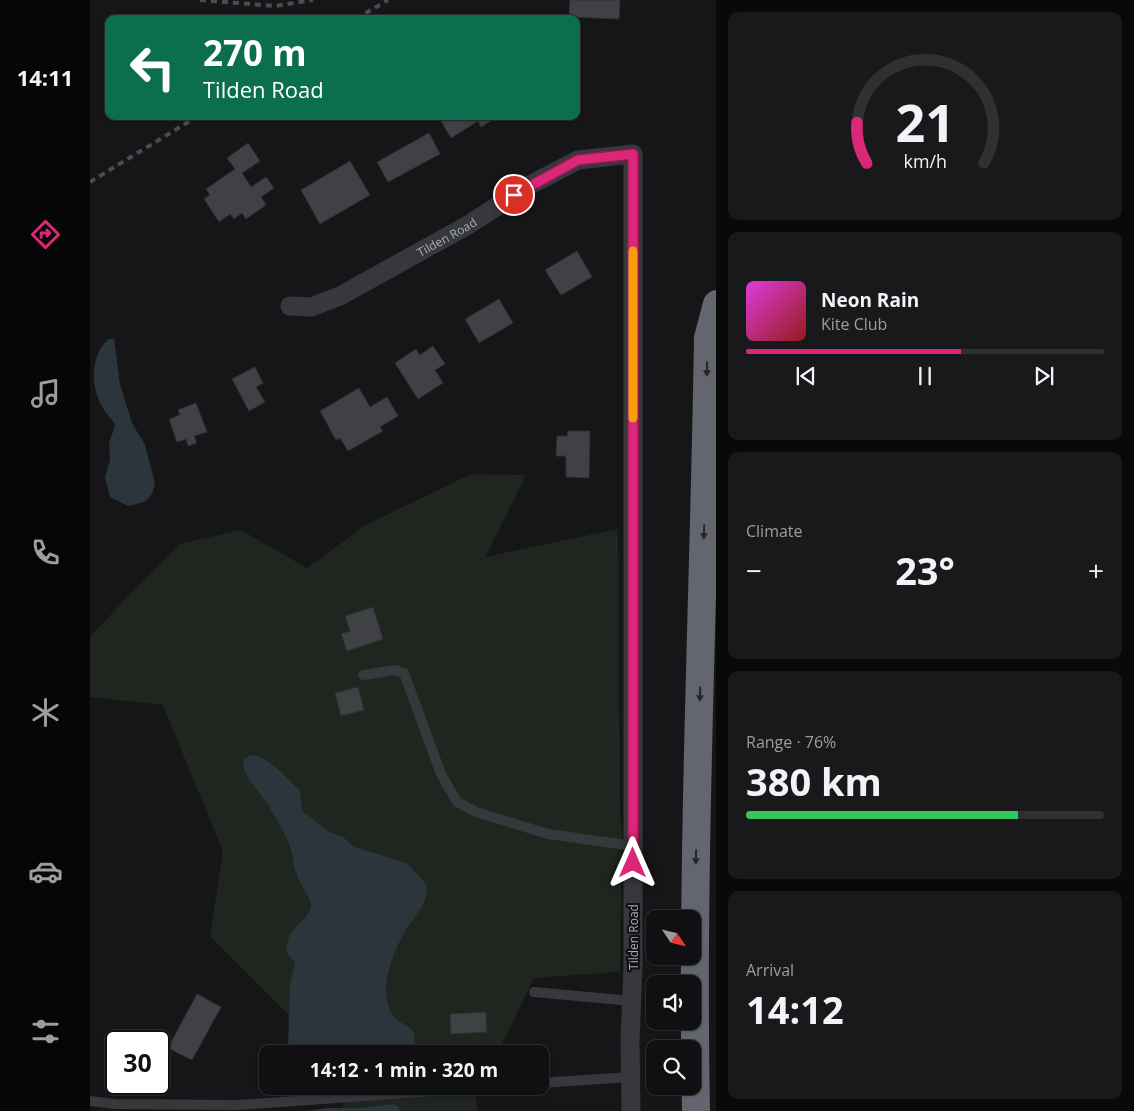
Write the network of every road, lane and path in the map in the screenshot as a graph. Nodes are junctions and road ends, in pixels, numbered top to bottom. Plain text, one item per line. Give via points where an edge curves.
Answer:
1 (716, 304) edge
2 (290, 306) dead end
3 (363, 675) dead end
4 (633, 846) junction
5 (534, 992) dead end
6 (632, 1001) junction
7 (631, 1077) junction
8 (549, 1082) edge
9 (376, 1095) edge
10 (90, 1101) edge
11 (631, 1111) edge
12 (696, 1111) edge

1 -> 12 highway via 708,338 697,809
2 - 4 street, Tilden Road via 311,307 340,296 578,160 633,154
3 - 4 lane via 396,670 404,673 441,774 457,802 476,812 548,834
4 - 6 street, Tilden Road
5 - 6 lane
6 - 7 street, Tilden Road
7 - 8 lane
7 - 11 street, Tilden Road
9 - 10 lane via 239,1105

